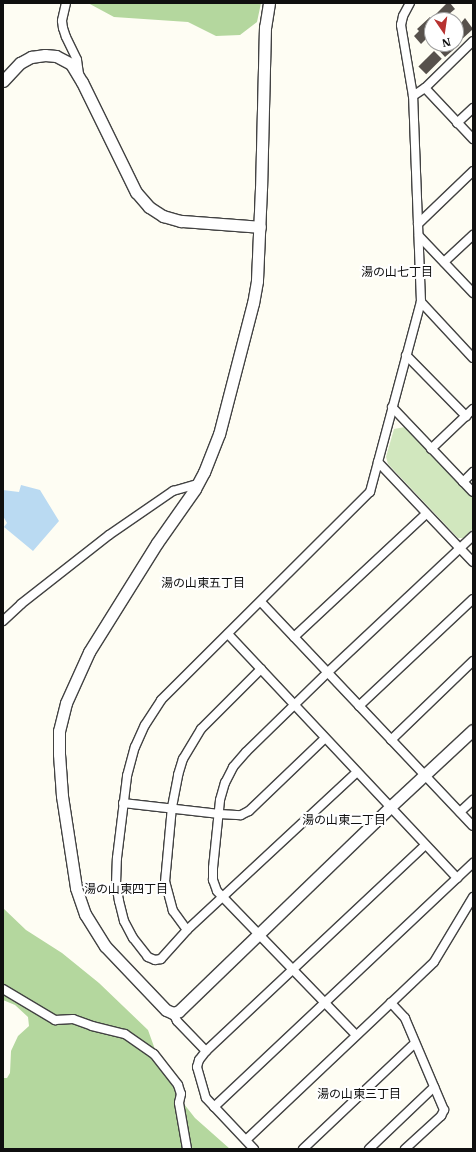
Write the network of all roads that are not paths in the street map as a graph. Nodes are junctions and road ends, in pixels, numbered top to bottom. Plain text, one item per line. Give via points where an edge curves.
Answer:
1 (66, 3) edge
2 (269, 3) edge
3 (410, 3) edge
4 (473, 41) edge
5 (79, 78) junction
6 (3, 81) edge
7 (424, 88) junction
8 (413, 96) junction
9 (473, 108) edge
10 (457, 123) junction
11 (473, 139) edge
12 (473, 172) edge
13 (418, 224) junction
14 (260, 227) junction
15 (473, 235) edge
16 (419, 236) junction
17 (444, 262) junction
18 (473, 293) edge
19 (421, 302) junction
20 (406, 355) junction
21 (473, 358) edge
22 (392, 407) junction
23 (473, 409) edge
24 (466, 416) junction
25 (431, 448) junction
26 (378, 462) junction
27 (473, 472) edge
28 (463, 482) junction
29 (197, 484) junction
30 (473, 492) edge
31 (426, 514) junction
32 (473, 536) edge
33 (459, 548) junction
34 (473, 562) edge
35 (473, 599) edge
36 (261, 602) junction
37 (3, 621) edge
38 (228, 634) junction
39 (294, 637) junction
40 (473, 661) edge
41 (261, 670) junction
42 (327, 673) junction
43 (294, 704) junction
44 (359, 706) junction
45 (473, 730) edge
46 (325, 738) junction
47 (391, 740) junction
48 (357, 772) junction
49 (424, 776) junction
50 (473, 800) edge
51 (123, 803) junction
52 (390, 807) junction
53 (172, 808) junction
54 (460, 812) junction
55 (219, 814) junction
56 (473, 826) edge
57 (425, 844) junction
58 (473, 863) edge
59 (457, 878) junction
60 (223, 897) junction
61 (473, 897) edge
62 (187, 930) junction
63 (258, 934) junction
64 (293, 969) junction
65 (3, 989) edge
66 (324, 1003) junction
67 (392, 1003) junction
68 (173, 1013) junction
69 (356, 1035) junction
70 (415, 1043) junction
71 (206, 1051) junction
72 (434, 1087) junction
73 (214, 1107) junction
74 (246, 1140) junction
75 (186, 1149) edge
76 (254, 1149) edge
77 (303, 1149) edge
78 (369, 1149) edge
79 (405, 1149) edge

1 - 5 street via 63,28 77,60
2 - 14 street via 265,27
3 - 8 street via 401,25
4 - 7 street
5 - 6 street via 71,64 56,56 45,54 20,63
5 - 14 street via 136,192 149,207 163,216 181,221
7 - 8 street
7 - 10 street
8 - 13 street
9 - 10 street
10 - 11 street
12 - 13 street
13 - 16 street
14 - 29 street via 253,303 219,434
15 - 17 street
16 - 17 street
16 - 19 street
17 - 18 street
19 - 20 street
19 - 21 street
20 - 22 street
20 - 24 street
22 - 25 street
22 - 26 street
23 - 24 street
24 - 25 street
25 - 28 street
26 - 31 street
26 - 36 street via 370,492
27 - 28 street
28 - 30 street
29 - 37 street via 173,492 109,535
29 - 68 street via 89,652 66,703 60,731 59,754 64,809 76,888 85,914 117,959 166,1010
31 - 33 street
31 - 39 street
32 - 33 street
33 - 34 street
33 - 42 street
35 - 44 street
36 - 38 street
36 - 39 street
38 - 41 street
38 - 51 street via 161,700 145,725 126,776
39 - 42 street
40 - 47 street
41 - 43 street
41 - 53 street via 215,713 198,734 183,759
42 - 43 street
42 - 44 street
43 - 46 street
43 - 55 street via 233,767 225,783
44 - 47 street
45 - 49 street
46 - 48 street
46 - 55 street via 249,811 241,815
47 - 49 street
48 - 52 street
48 - 60 street
49 - 52 street
49 - 54 street
50 - 54 street
51 - 53 street
51 - 62 street via 116,884 124,921 148,957 155,960
52 - 57 street
52 - 63 street
53 - 55 street
53 - 62 street via 165,882 173,911
54 - 56 street
55 - 60 street via 213,880 217,891
57 - 59 street
57 - 64 street
58 - 59 street
59 - 66 street
60 - 62 street
60 - 63 street
61 - 67 street via 434,962
63 - 64 street
63 - 68 street via 179,1011
64 - 66 street
64 - 71 street
65 - 75 street via 55,1020 73,1019 125,1034 154,1054 178,1085
66 - 69 street
66 - 73 street
67 - 69 street
67 - 70 street via 405,1018
68 - 71 street via 177,1021
69 - 74 street
70 - 72 street
70 - 77 street
71 - 73 street via 197,1067 206,1098
72 - 78 street
72 - 79 street via 444,1110 441,1116
73 - 74 street
74 - 76 street

